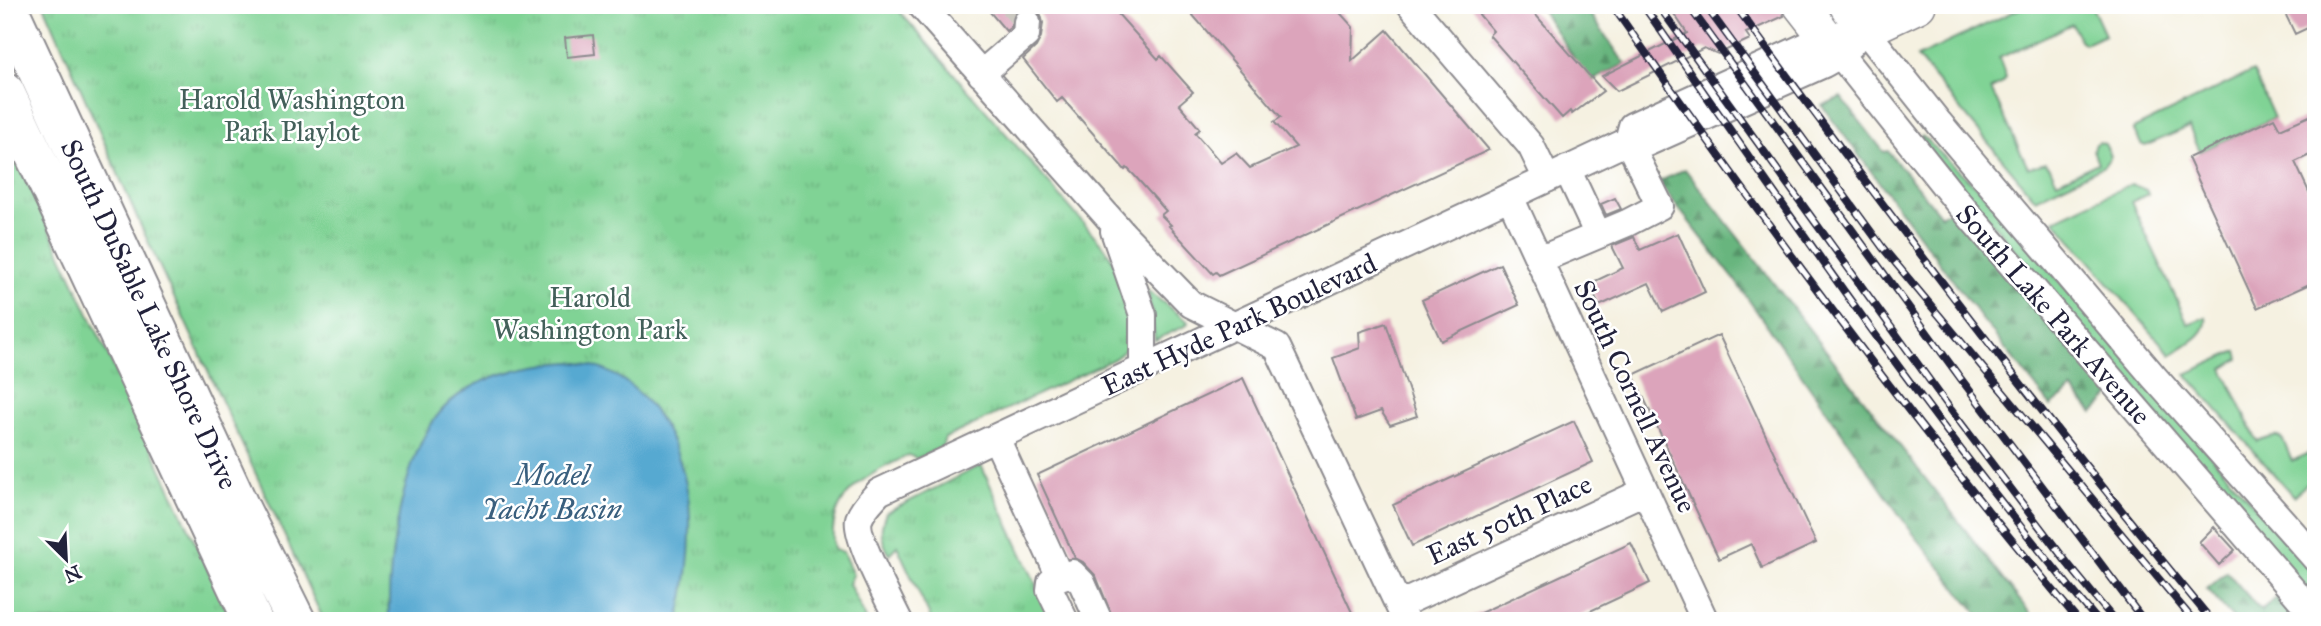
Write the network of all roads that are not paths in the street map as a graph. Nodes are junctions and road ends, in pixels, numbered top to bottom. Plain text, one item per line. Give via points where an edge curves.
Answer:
1 (7, 5) edge
2 (33, 5) edge
3 (921, 5) edge
4 (1411, 5) edge
5 (1801, 5) edge
6 (1918, 5) edge
7 (1856, 18) edge
8 (1027, 22) dead end
9 (1833, 46) junction
10 (981, 74) junction
11 (5, 92) edge
12 (1628, 141) junction
13 (1557, 174) junction
14 (1510, 197) junction
15 (1111, 221) junction
16 (1598, 236) junction
17 (1539, 260) junction
18 (1233, 326) junction
19 (1143, 368) junction
20 (996, 438) junction
21 (1645, 491) junction
22 (2316, 559) edge
23 (270, 568) junction
24 (1060, 577) junction
25 (1403, 613) edge
26 (2316, 617) edge
27 (253, 621) edge
28 (296, 621) edge
29 (899, 621) edge
30 (1065, 621) edge
31 (1098, 621) edge
32 (1705, 621) edge

1 - 23 highway, South DuSable Lake Shore Drive
2 - 23 highway via 257,498
3 - 10 street
4 - 13 street
5 - 9 main road, South Lake Park Avenue
6 - 7 main road, East Hyde Park Boulevard
7 - 9 street, East Hyde Park Boulevard
7 - 22 street, South Lake Park Avenue via 2154,377
8 - 10 street via 1026,35
9 - 12 street, East Hyde Park Boulevard via 1632,126
9 - 26 street, South Lake Park Avenue via 2060,323
10 - 15 street
11 - 27 highway, South DuSable Lake Shore Drive
12 - 13 street, East Hyde Park Boulevard
12 - 16 street via 1660,206
13 - 14 street, East Hyde Park Boulevard
13 - 16 street
14 - 17 street, South Cornell Avenue
14 - 18 street, East Hyde Park Boulevard
15 - 18 street via 1191,304
15 - 19 street via 1143,315
16 - 17 street
17 - 21 street, South Cornell Avenue
18 - 19 street, East Hyde Park Boulevard
18 - 25 street via 1277,347
19 - 20 street, East Hyde Park Boulevard
20 - 24 street
20 - 29 street, East Hyde Park Boulevard via 879,492 859,519 864,547
21 - 25 street, East 50th Place
21 - 32 street, South Cornell Avenue
23 - 28 highway, South DuSable Lake Shore Drive
24 - 30 street via 1051,582 1050,590
24 - 31 street via 1072,573 1082,583

